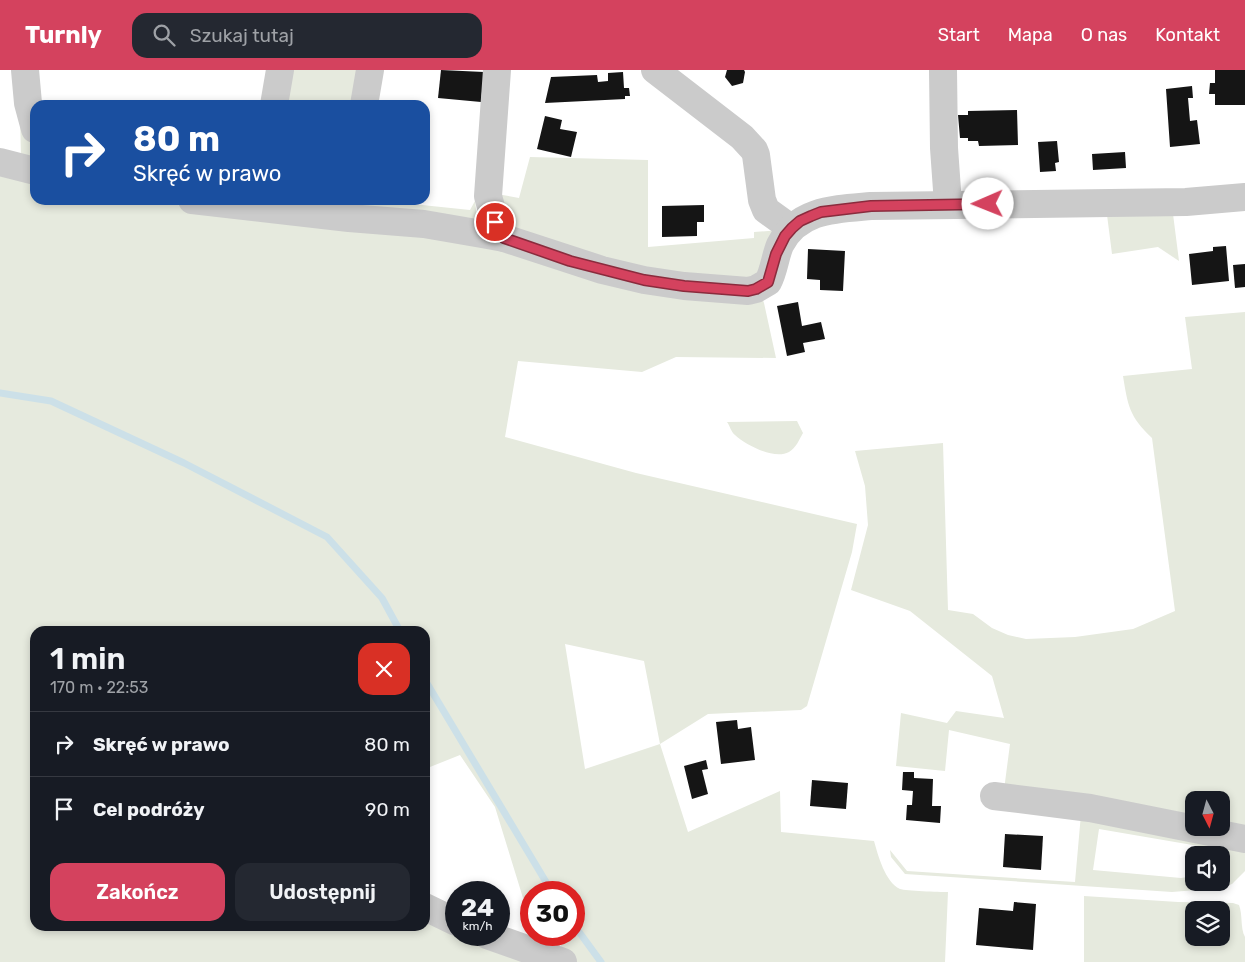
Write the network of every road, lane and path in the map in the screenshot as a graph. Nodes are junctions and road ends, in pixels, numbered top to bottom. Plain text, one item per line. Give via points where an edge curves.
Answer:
1 (25, 70) edge
2 (280, 70) edge
3 (370, 70) edge
4 (497, 70) edge
5 (655, 70) edge
6 (943, 70) edge
7 (275, 100) edge
8 (365, 100) edge
9 (30, 110) edge
10 (0, 162) edge
11 (30, 170) edge
12 (1245, 197) edge
13 (948, 204) junction
14 (278, 205) edge
15 (295, 206) edge
16 (349, 209) edge
17 (792, 228) junction
18 (504, 238) junction
19 (994, 796) dead end
20 (1245, 839) edge
21 (430, 909) edge
22 (445, 917) edge
23 (510, 943) edge
24 (563, 962) edge

1 - 9 street
2 - 7 street
3 - 8 street
4 - 18 street via 488,196 495,222
5 - 17 street via 750,145 756,155 763,205 770,214
6 - 13 street
10 - 11 street
12 - 13 street via 1186,202
13 - 17 street via 834,210 811,216
14 - 15 street
15 - 16 street
16 - 18 street
17 - 18 street via 781,244 768,282 756,289 739,292 644,280 570,261
19 - 20 street via 1090,808
21 - 22 street
23 - 24 street

